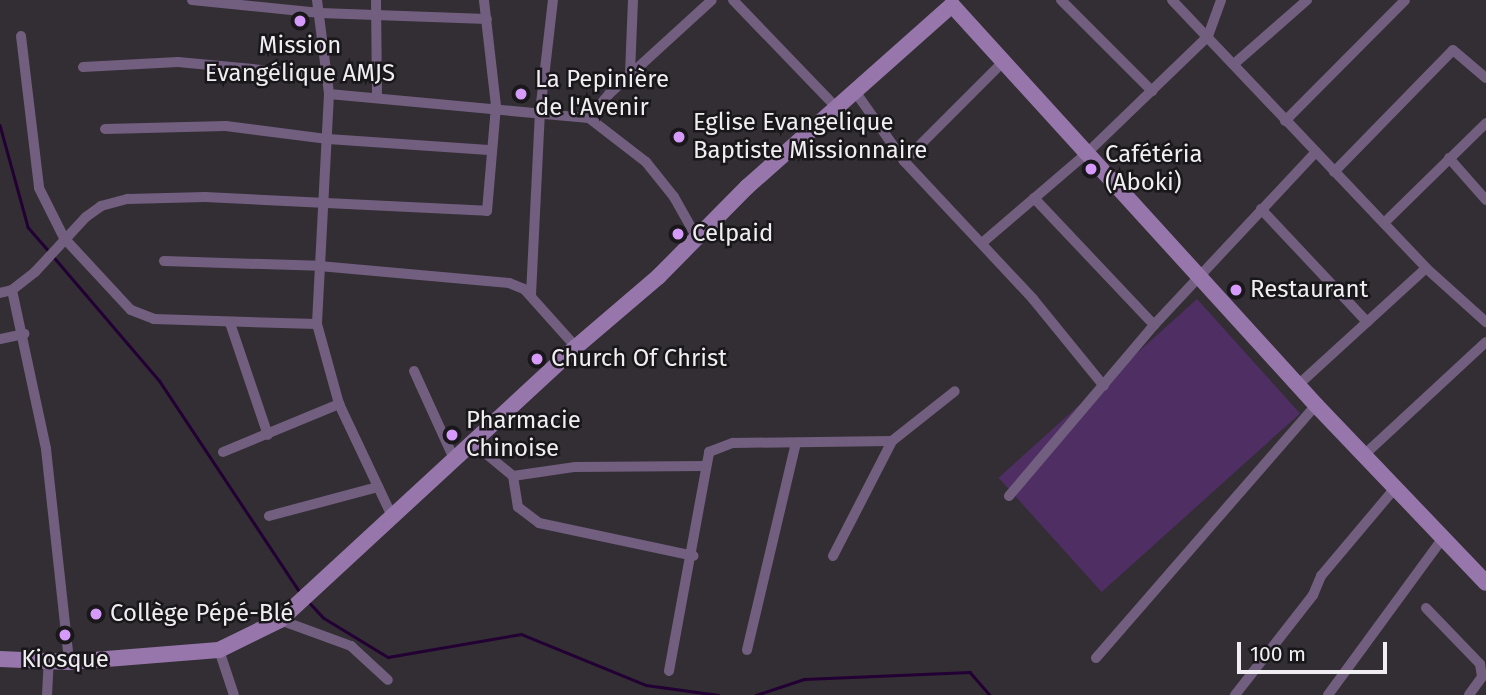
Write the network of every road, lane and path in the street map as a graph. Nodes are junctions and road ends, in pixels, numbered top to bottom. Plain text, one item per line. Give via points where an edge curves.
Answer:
1 (192, 0) edge
2 (317, 0) edge
3 (376, 0) edge
4 (484, 0) edge
5 (553, 0) edge
6 (633, 0) edge
7 (712, 0) edge
8 (733, 0) edge
9 (1061, 0) edge
10 (1172, 0) edge
11 (1221, 0) edge
12 (1307, 0) edge
13 (1405, 0) edge
14 (953, 2) edge
15 (320, 13) junction
16 (376, 15) junction
17 (487, 19) junction
18 (21, 36) dead end
19 (1208, 36) junction
20 (1004, 61) junction
21 (1234, 64) junction
22 (83, 67) dead end
23 (630, 74) junction
24 (327, 76) junction
25 (1486, 78) edge
26 (854, 90) junction
27 (1152, 91) junction
28 (329, 94) junction
29 (377, 98) junction
30 (496, 106) junction
31 (836, 107) junction
32 (540, 112) junction
33 (589, 118) junction
34 (1285, 121) junction
35 (1486, 123) edge
36 (105, 129) dead end
37 (328, 139) junction
38 (489, 150) junction
39 (1316, 152) junction
40 (1087, 153) junction
41 (1449, 158) junction
42 (904, 161) junction
43 (1334, 172) junction
44 (1034, 198) junction
45 (1486, 200) edge
46 (324, 206) junction
47 (1261, 209) junction
48 (1384, 223) junction
49 (696, 236) junction
50 (64, 238) junction
51 (982, 243) junction
52 (164, 261) dead end
53 (319, 266) junction
54 (1426, 268) junction
55 (1200, 274) junction
56 (12, 290) junction
57 (0, 293) edge
58 (531, 295) junction
59 (1485, 319) edge
60 (1367, 322) junction
61 (230, 323) junction
62 (317, 324) junction
63 (1154, 325) junction
64 (24, 334) junction
65 (0, 339) edge
66 (1486, 342) edge
67 (576, 347) junction
68 (414, 371) dead end
69 (1298, 385) junction
70 (1104, 386) junction
71 (955, 391) dead end
72 (339, 404) junction
73 (1316, 405) junction
74 (268, 435) junction
75 (892, 441) junction
76 (472, 443) junction
77 (796, 443) junction
78 (223, 452) dead end
79 (1364, 455) junction
80 (455, 461) junction
81 (705, 466) junction
82 (513, 476) junction
83 (378, 487) junction
84 (1395, 488) junction
85 (1009, 496) dead end
86 (269, 516) dead end
87 (393, 519) junction
88 (1443, 538) junction
89 (694, 556) junction
90 (833, 556) dead end
91 (1485, 580) edge
92 (1426, 608) dead end
93 (280, 621) junction
94 (219, 650) junction
95 (747, 650) dead end
96 (1096, 658) dead end
97 (0, 659) edge
98 (49, 662) junction
99 (69, 662) junction
100 (670, 671) dead end
101 (388, 680) dead end
102 (47, 695) edge
103 (234, 695) edge
104 (1236, 695) edge
105 (1328, 695) edge
106 (1469, 695) edge

1 - 15 street
2 - 15 street
3 - 16 street
4 - 17 street
5 - 32 street
6 - 23 street
7 - 23 street
8 - 31 street
9 - 27 street
10 - 19 street
11 - 19 street
12 - 21 street
13 - 34 street
14 - 20 street
14 - 26 street
15 - 16 street
15 - 24 street
16 - 17 street
16 - 29 street
17 - 30 street
18 - 50 street via 38,188
19 - 21 street
19 - 27 street
20 - 40 street
20 - 42 street
21 - 34 street
22 - 24 street via 178,62
23 - 33 street
24 - 28 street
25 - 43 street via 1453,50
26 - 31 street
26 - 42 street
27 - 40 street
28 - 29 street
28 - 37 street
29 - 30 street
30 - 32 street
30 - 38 street
31 - 49 street
32 - 33 street via 562,119
32 - 58 street
33 - 49 street via 646,162 674,197
34 - 39 street
35 - 41 street
36 - 37 street via 226,126
37 - 38 street
37 - 46 street
38 - 46 street via 489,208 484,212
39 - 43 street
39 - 47 street
40 - 44 street
40 - 55 street
41 - 45 street
41 - 48 street
42 - 51 street
43 - 48 street
44 - 51 street
44 - 63 street
46 - 50 street via 205,197 128,199 101,206
46 - 53 street
47 - 55 street
47 - 60 street
48 - 54 street
49 - 67 street via 659,276
50 - 56 street
50 - 61 street via 131,310 155,319
51 - 70 street
52 - 53 street
53 - 58 street via 509,283
53 - 62 street
54 - 59 street
54 - 60 street
55 - 63 street
55 - 69 street
56 - 57 street
56 - 64 street
58 - 67 street
60 - 69 street
61 - 62 street
61 - 74 street
62 - 72 street
63 - 70 street
64 - 65 street
64 - 99 street via 46,449
66 - 79 street
67 - 76 street
68 - 80 street
69 - 73 street
70 - 85 street
71 - 75 street
72 - 74 street
72 - 83 street
73 - 79 street
73 - 96 street
74 - 78 street
75 - 77 street
75 - 90 street
76 - 80 street
76 - 82 street
77 - 81 street via 719,446 709,452
77 - 95 street
79 - 84 street
80 - 87 street
81 - 82 street via 575,467
81 - 89 street via 706,487
82 - 89 street via 517,507 539,523
83 - 86 street
83 - 87 street
84 - 88 street
84 - 104 street via 1321,576 1313,595
87 - 93 street
88 - 91 street
88 - 105 street
89 - 100 street
92 - 106 street via 1480,664 1482,677
93 - 94 street
93 - 101 street via 351,646
94 - 99 street
94 - 103 street
97 - 98 street
98 - 99 street
98 - 102 street

